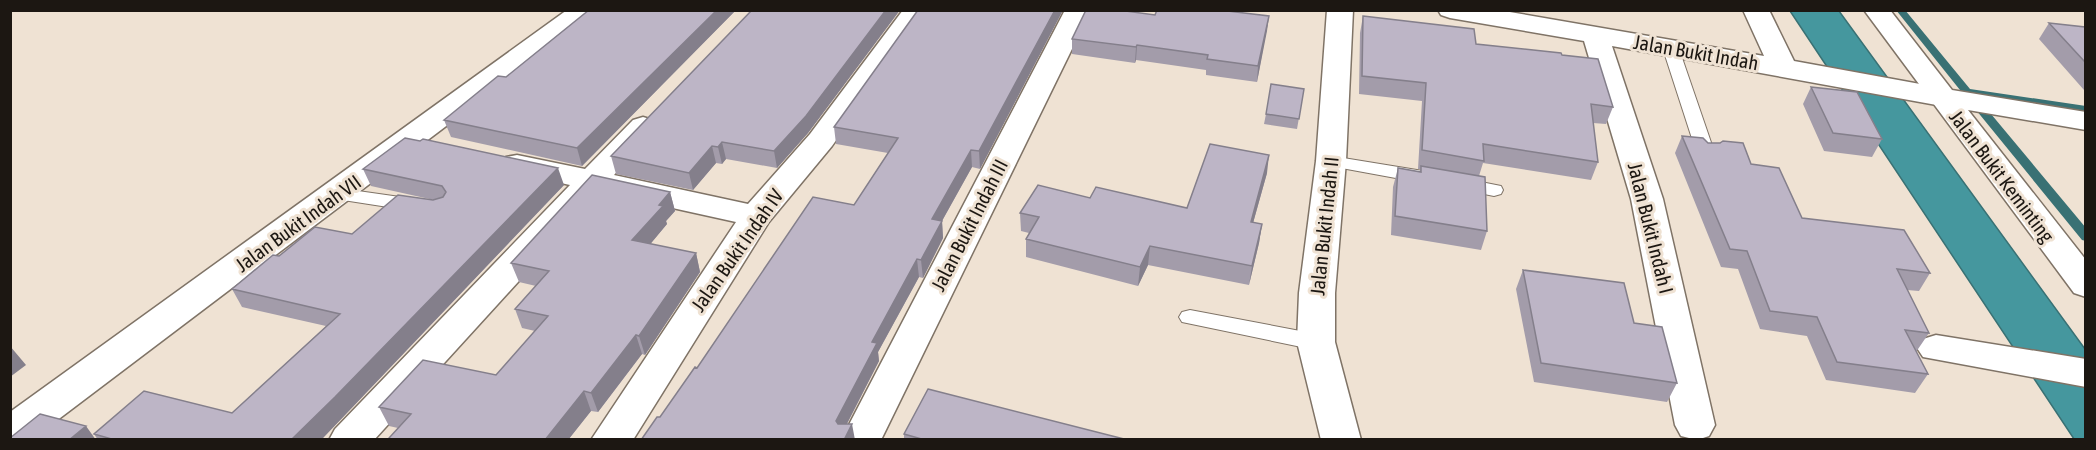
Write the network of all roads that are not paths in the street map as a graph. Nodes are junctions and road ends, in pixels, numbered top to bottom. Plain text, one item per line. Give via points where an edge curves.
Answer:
1 (584, 10) edge
2 (916, 10) edge
3 (1078, 10) edge
4 (1340, 10) edge
5 (1450, 10) edge
6 (1756, 10) edge
7 (1876, 10) edge
8 (1595, 34) junction
9 (1671, 49) junction
10 (1783, 67) junction
11 (1942, 97) junction
12 (664, 104) edge
13 (2085, 121) edge
14 (411, 140) junction
15 (444, 148) edge
16 (1706, 154) edge
17 (489, 158) edge
18 (1331, 161) junction
19 (590, 180) junction
20 (1494, 190) dead end
21 (337, 194) junction
22 (430, 207) edge
23 (756, 216) junction
24 (2085, 285) edge
25 (1190, 317) dead end
26 (1316, 342) junction
27 (1936, 348) dead end
28 (2085, 373) edge
29 (1695, 425) dead end
30 (10, 434) edge
31 (349, 440) edge
32 (611, 440) edge
33 (861, 440) edge
34 (1341, 440) edge

1 - 14 street, Jalan Bukit Indah VII
2 - 23 street, Jalan Bukit Indah IV via 821,140
3 - 33 street, Jalan Bukit Indah III
4 - 18 street, Jalan Bukit Indah II
5 - 8 street, Jalan Bukit Indah
6 - 10 street
7 - 11 street
8 - 9 street, Jalan Bukit Indah
8 - 29 street, Jalan Bukit Indah I via 1647,199
9 - 10 street, Jalan Bukit Indah
9 - 16 lane
10 - 11 street, Jalan Bukit Indah
11 - 13 street, Jalan Bukit Keminting
11 - 24 street, Jalan Bukit Keminting
12 - 19 street
14 - 15 street
14 - 21 street, Jalan Bukit Indah VII
17 - 19 street
18 - 20 lane
18 - 26 street, Jalan Bukit Indah II via 1317,293
19 - 23 street
19 - 31 street
21 - 22 lane
21 - 30 street, Jalan Bukit Indah VII
23 - 32 street, Jalan Bukit Indah IV
25 - 26 lane
26 - 34 street, Jalan Bukit Indah II
27 - 28 street

